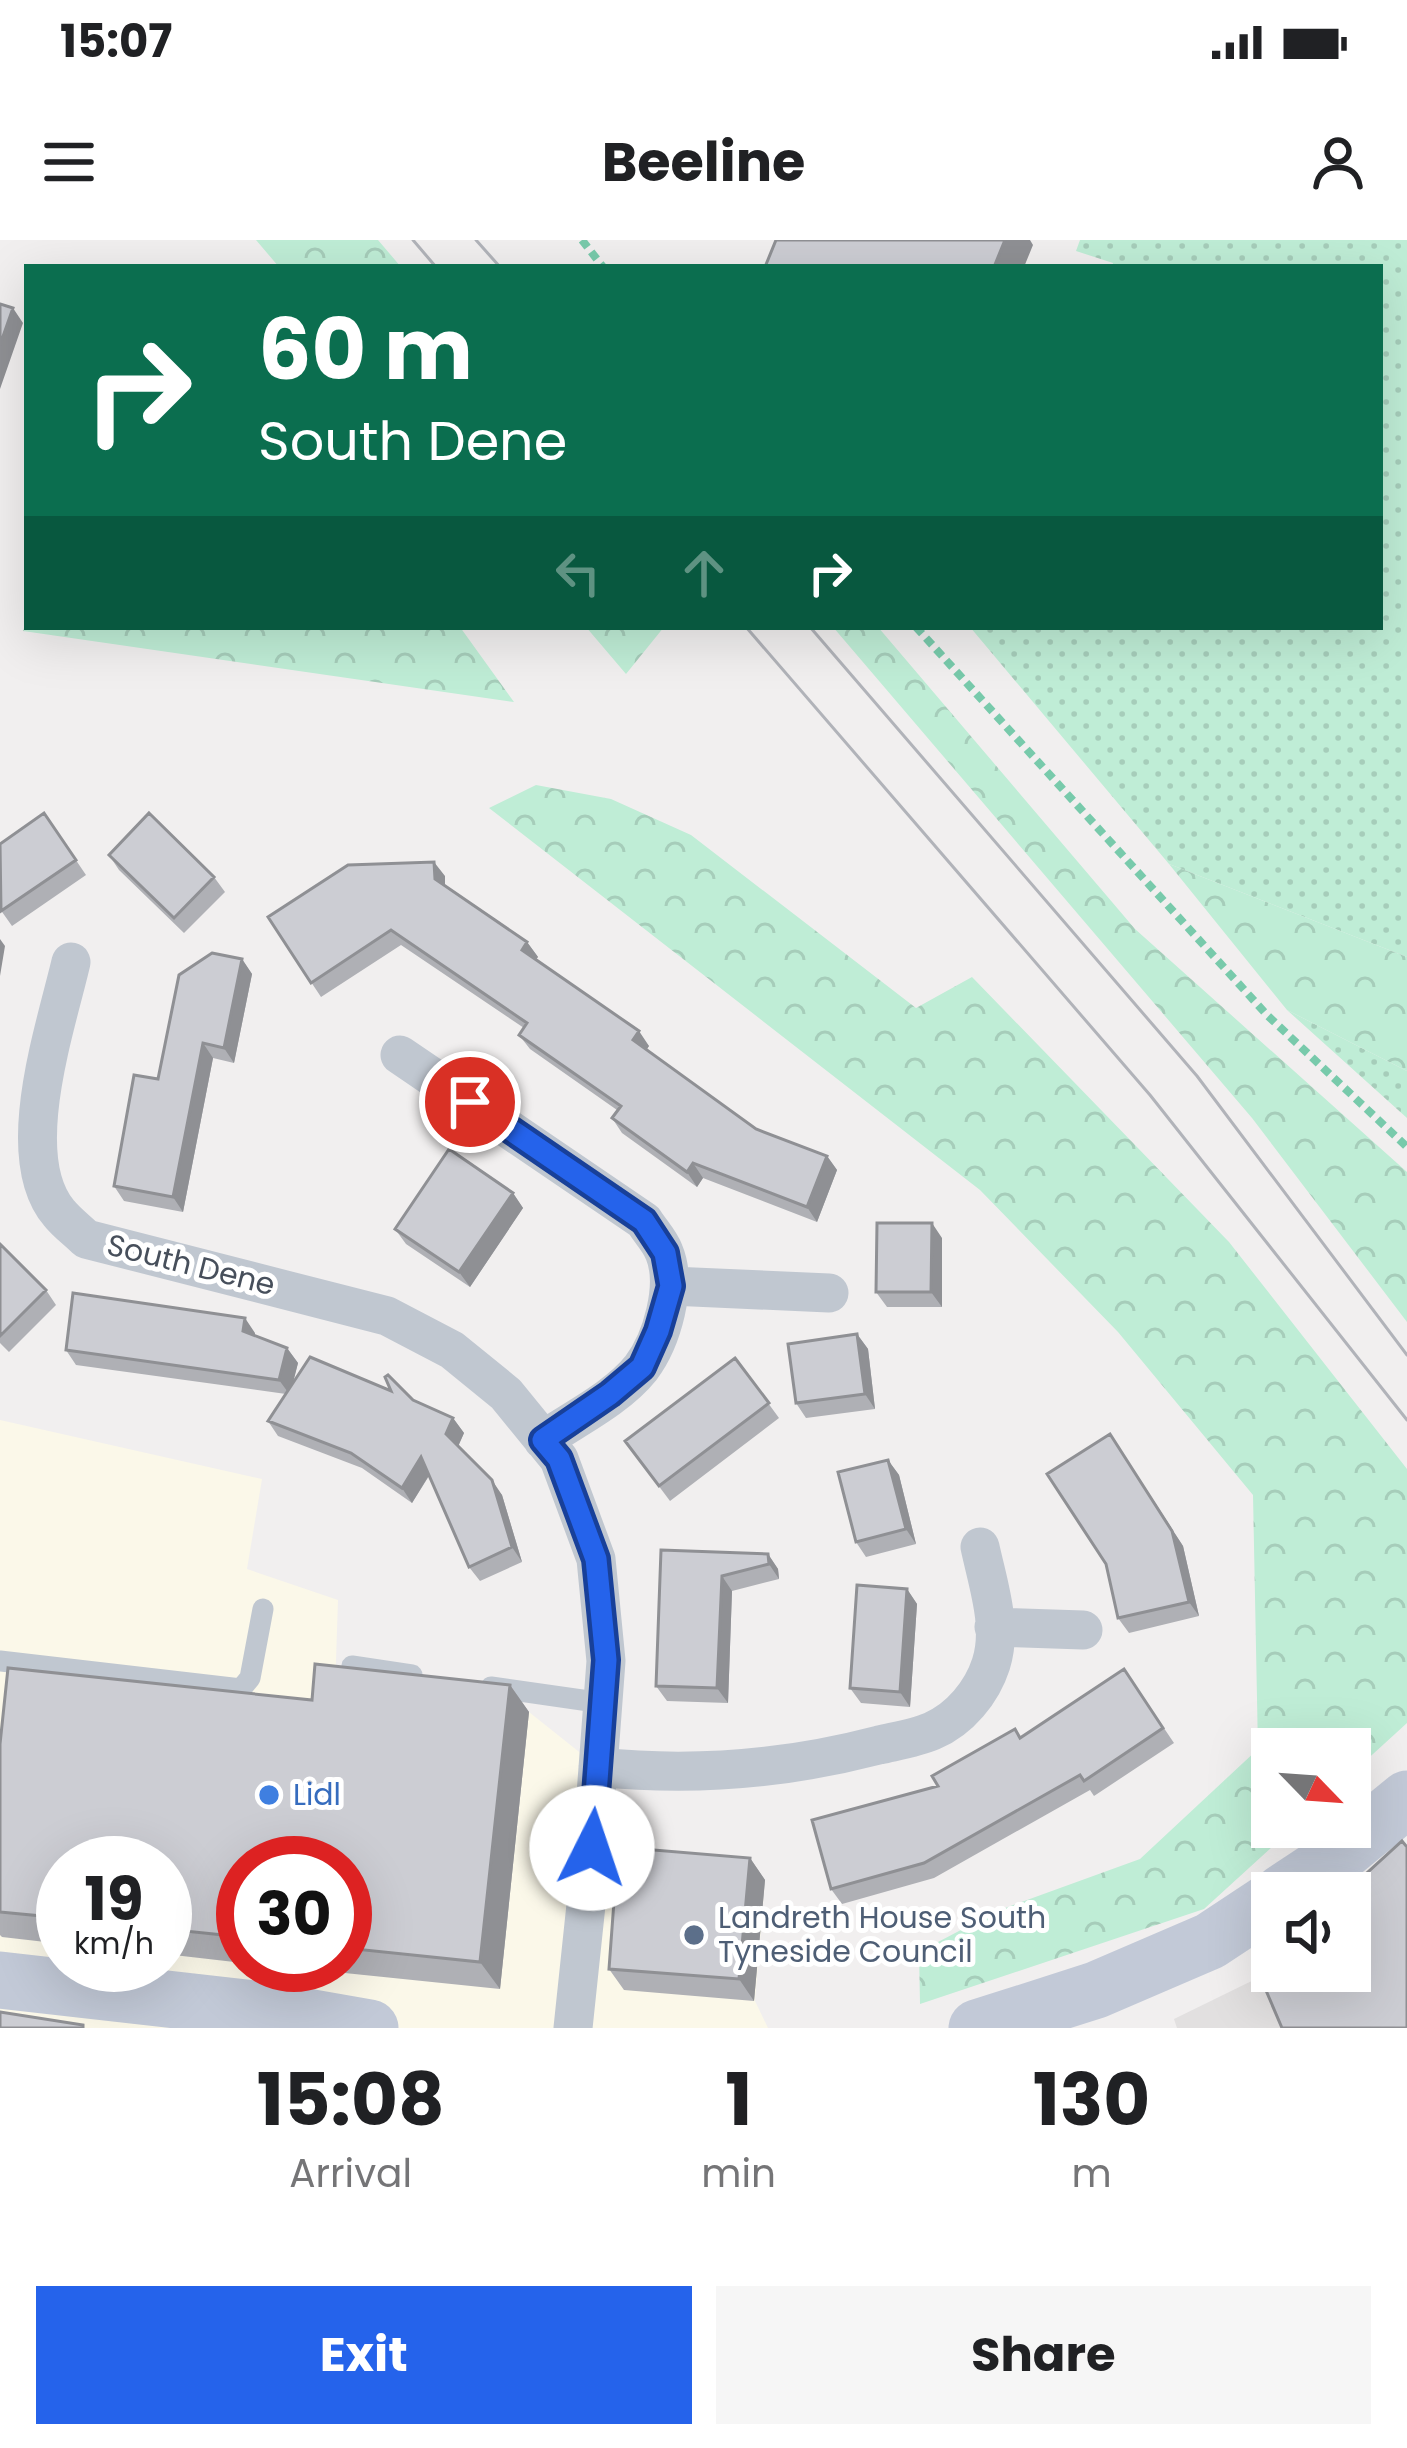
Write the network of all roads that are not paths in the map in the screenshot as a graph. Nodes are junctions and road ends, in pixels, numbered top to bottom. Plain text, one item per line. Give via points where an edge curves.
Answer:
1 (71, 962) dead end
2 (400, 1055) dead end
3 (671, 1286) junction
4 (829, 1293) dead end
5 (543, 1440) junction
6 (980, 1547) dead end
7 (262, 1609) dead end
8 (994, 1627) junction
9 (1083, 1630) dead end
10 (0, 1661) edge
11 (352, 1666) edge
12 (603, 1703) junction
13 (598, 1767) junction
14 (1407, 1798) edge
15 (1314, 1872) edge
16 (1251, 1914) edge
17 (0, 1980) edge
18 (135, 2011) edge
19 (370, 2028) edge
20 (573, 2028) edge
21 (977, 2028) edge

1 - 5 street, South Dene via 38,1099 37,1157 56,1210 86,1239 387,1316 452,1350 506,1394
2 - 3 street via 644,1221 665,1253
3 - 4 street
3 - 5 street via 642,1367
5 - 12 street, South Dene via 559,1459 596,1559
6 - 8 street
7 - 10 lane via 241,1689
8 - 9 street
8 - 13 street via 992,1662 969,1706 934,1731 838,1756 718,1772
11 - 12 lane
12 - 13 street, South Dene
13 - 20 street, South Dene
14 - 15 main road
16 - 21 main road via 1210,1941 1096,1990
17 - 18 main road
18 - 19 main road via 273,2011

